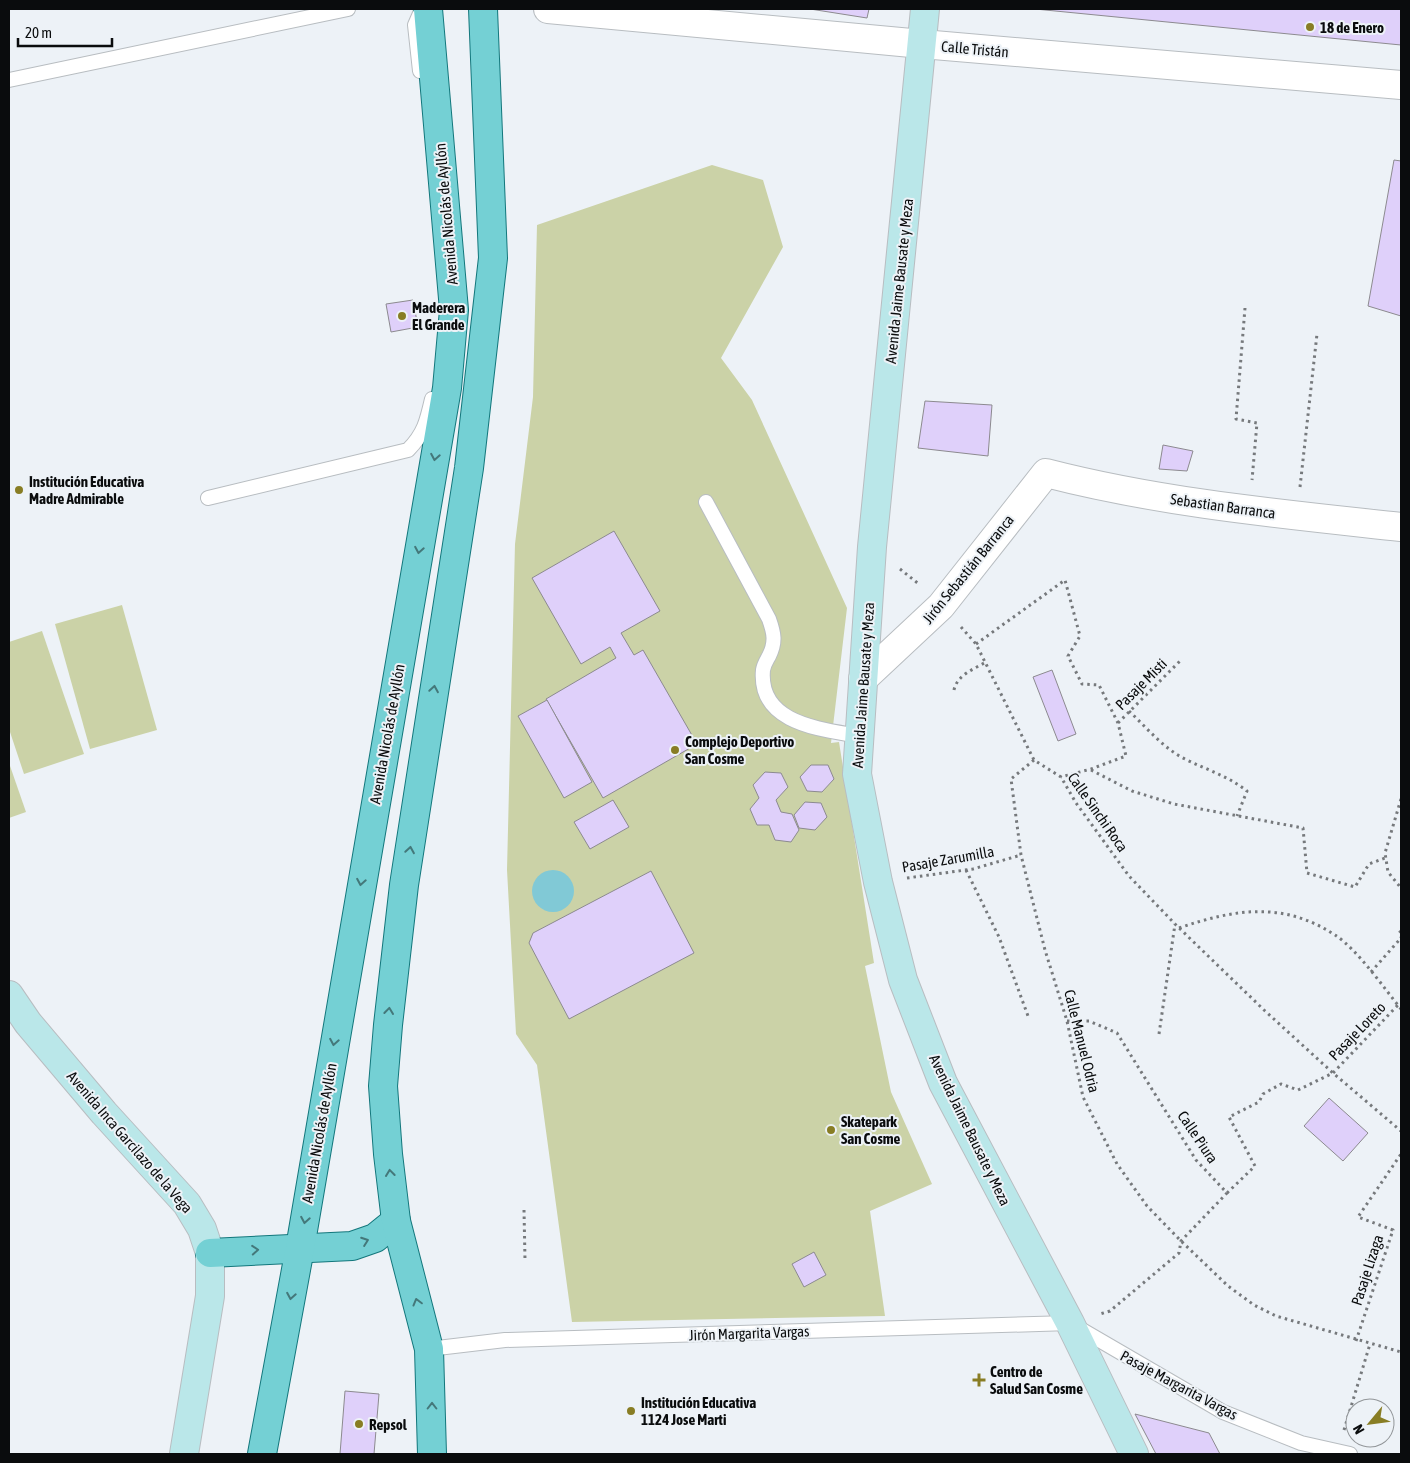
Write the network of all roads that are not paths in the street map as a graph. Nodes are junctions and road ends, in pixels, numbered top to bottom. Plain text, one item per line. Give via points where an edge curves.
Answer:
1 (348, 9) edge
2 (422, 9) edge
3 (428, 9) edge
4 (483, 9) edge
5 (548, 9) edge
6 (925, 9) edge
7 (922, 44) junction
8 (9, 80) edge
9 (1401, 85) edge
10 (1046, 473) joint
11 (208, 498) dead end
12 (706, 502) dead end
13 (1401, 527) edge
14 (863, 679) junction
15 (859, 736) junction
16 (9, 995) edge
17 (396, 1221) junction
18 (300, 1248) junction
19 (210, 1253) junction
20 (1070, 1323) junction
21 (430, 1349) junction
22 (1343, 1453) edge
23 (184, 1454) edge
24 (262, 1454) edge
25 (432, 1454) edge
26 (1134, 1454) edge

1 - 8 lane
2 - 11 lane via 415,25 441,333 437,381 420,438 408,450
3 -> 18 main road, Avenida Nicolás de Ayllón via 454,310 447,388
17 -> 4 main road via 383,1086 388,1025 404,885 468,468 493,258
5 - 7 street, Calle Tristán
6 - 7 street, Avenida Jaime Bausate y Meza
7 - 9 street, Calle Tristán
7 - 14 street, Avenida Jaime Bausate y Meza via 872,547
10 - 13 street, Sebastian Barranca via 1096,486 1250,511
10 - 14 street, Jirón Sebastián Barranca via 941,606
12 - 15 lane via 775,636 763,667 763,686 774,705 789,720
14 - 15 street, Avenida Jaime Bausate y Meza
15 - 20 street, Avenida Jaime Bausate y Meza via 856,774 878,882 903,980 943,1083
16 - 19 street, Avenida Inca Garcilazo de la Vega via 28,1023 104,1114 187,1204 202,1229
18 -> 17 main road via 352,1246 376,1238
21 -> 17 main road
19 -> 18 main road
18 -> 24 main road, Avenida Nicolás de Ayllón
19 - 23 street, Avenida Inca Garcilazo de la Vega via 210,1296
20 - 21 lane, Jirón Margarita Vargas via 505,1340
20 - 22 lane, Pasaje Margarita Vargas via 1223,1412 1301,1442
20 - 26 street, Avenida Jaime Bausate y Meza
25 -> 21 main road

